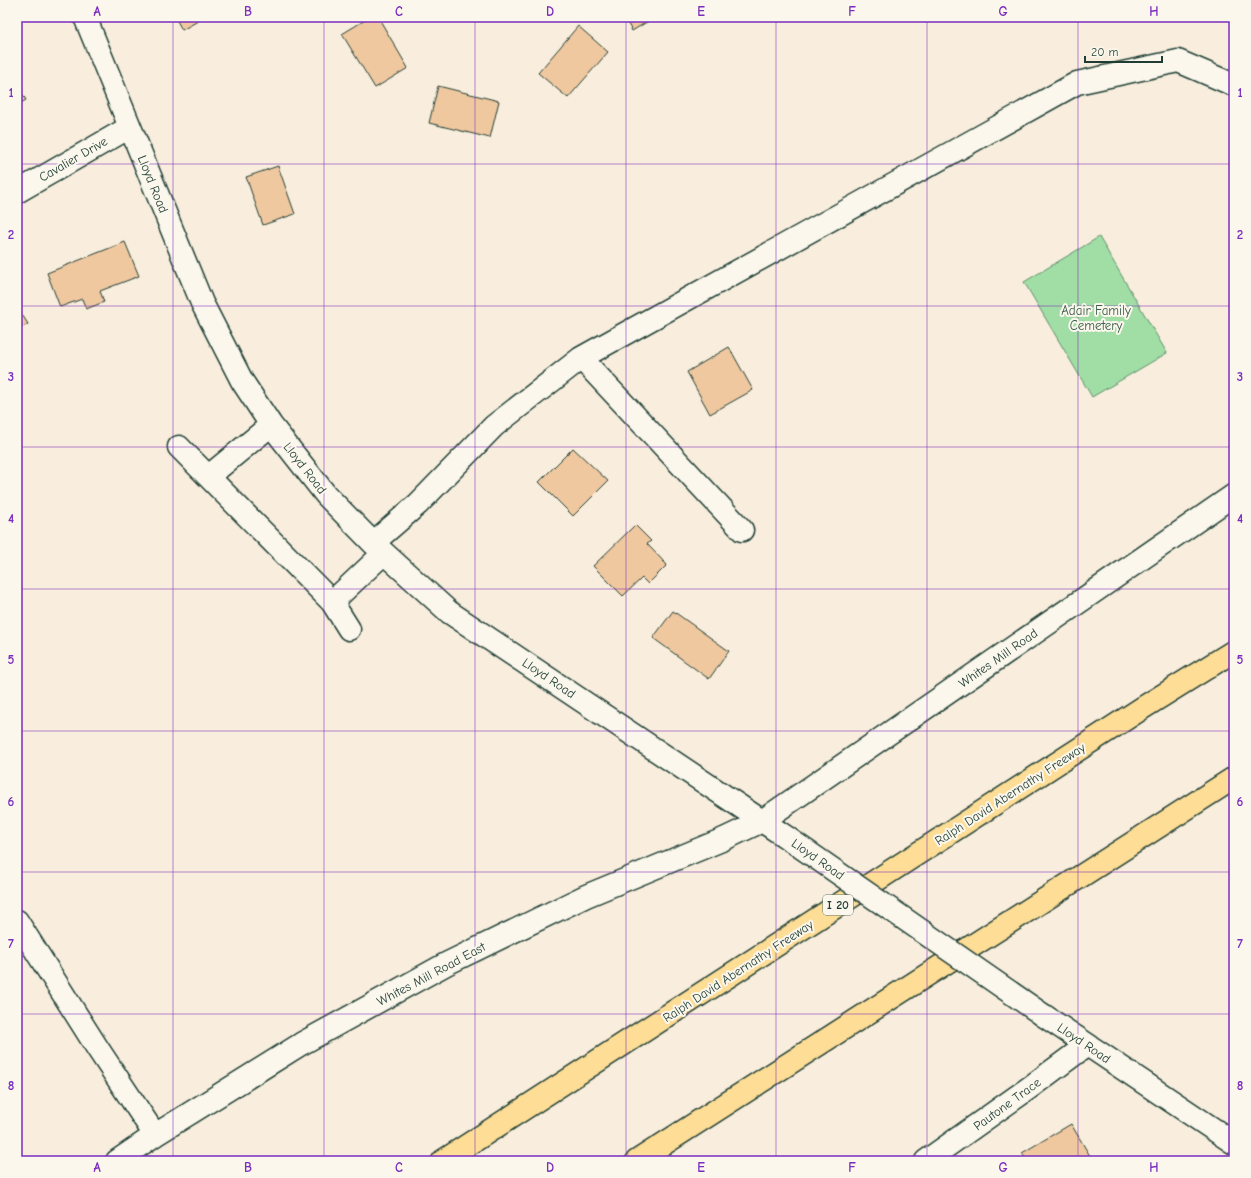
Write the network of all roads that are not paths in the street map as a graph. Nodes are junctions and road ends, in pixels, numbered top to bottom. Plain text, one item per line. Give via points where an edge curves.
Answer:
1 (85, 17) edge
2 (1234, 85) edge
3 (130, 127) junction
4 (17, 192) edge
5 (581, 358) junction
6 (271, 425) junction
7 (179, 447) dead end
8 (209, 476) junction
9 (1234, 495) edge
10 (742, 530) dead end
11 (378, 548) junction
12 (332, 602) junction
13 (349, 629) dead end
14 (1234, 651) edge
15 (1234, 778) edge
16 (762, 821) junction
17 (17, 921) edge
18 (1087, 1045) junction
19 (155, 1135) junction
20 (1234, 1143) edge
21 (118, 1161) edge
22 (443, 1161) edge
23 (637, 1161) edge
24 (926, 1161) edge

1 - 3 street, Lloyd Road
2 - 5 street via 1178,61 1077,84
3 - 4 street, Cavalier Drive
3 - 6 street, Lloyd Road via 202,304 242,381
5 - 10 street
5 - 11 street via 494,426
6 - 8 street
6 - 11 street, Lloyd Road via 326,495
7 - 8 street
8 - 12 street
9 - 16 street, Whites Mill Road
11 - 12 street
11 - 16 street, Lloyd Road via 449,612
12 - 13 street
14 - 22 highway, Ralph David Abernathy Freeway / I 20
15 - 23 highway
16 - 18 street, Lloyd Road, bridge
16 - 19 street, Whites Mill Road East via 586,896 446,964 301,1044
17 - 19 street
18 - 20 street, Lloyd Road
18 - 24 street, Pautone Trace
19 - 21 street, Whites Mill Road East

